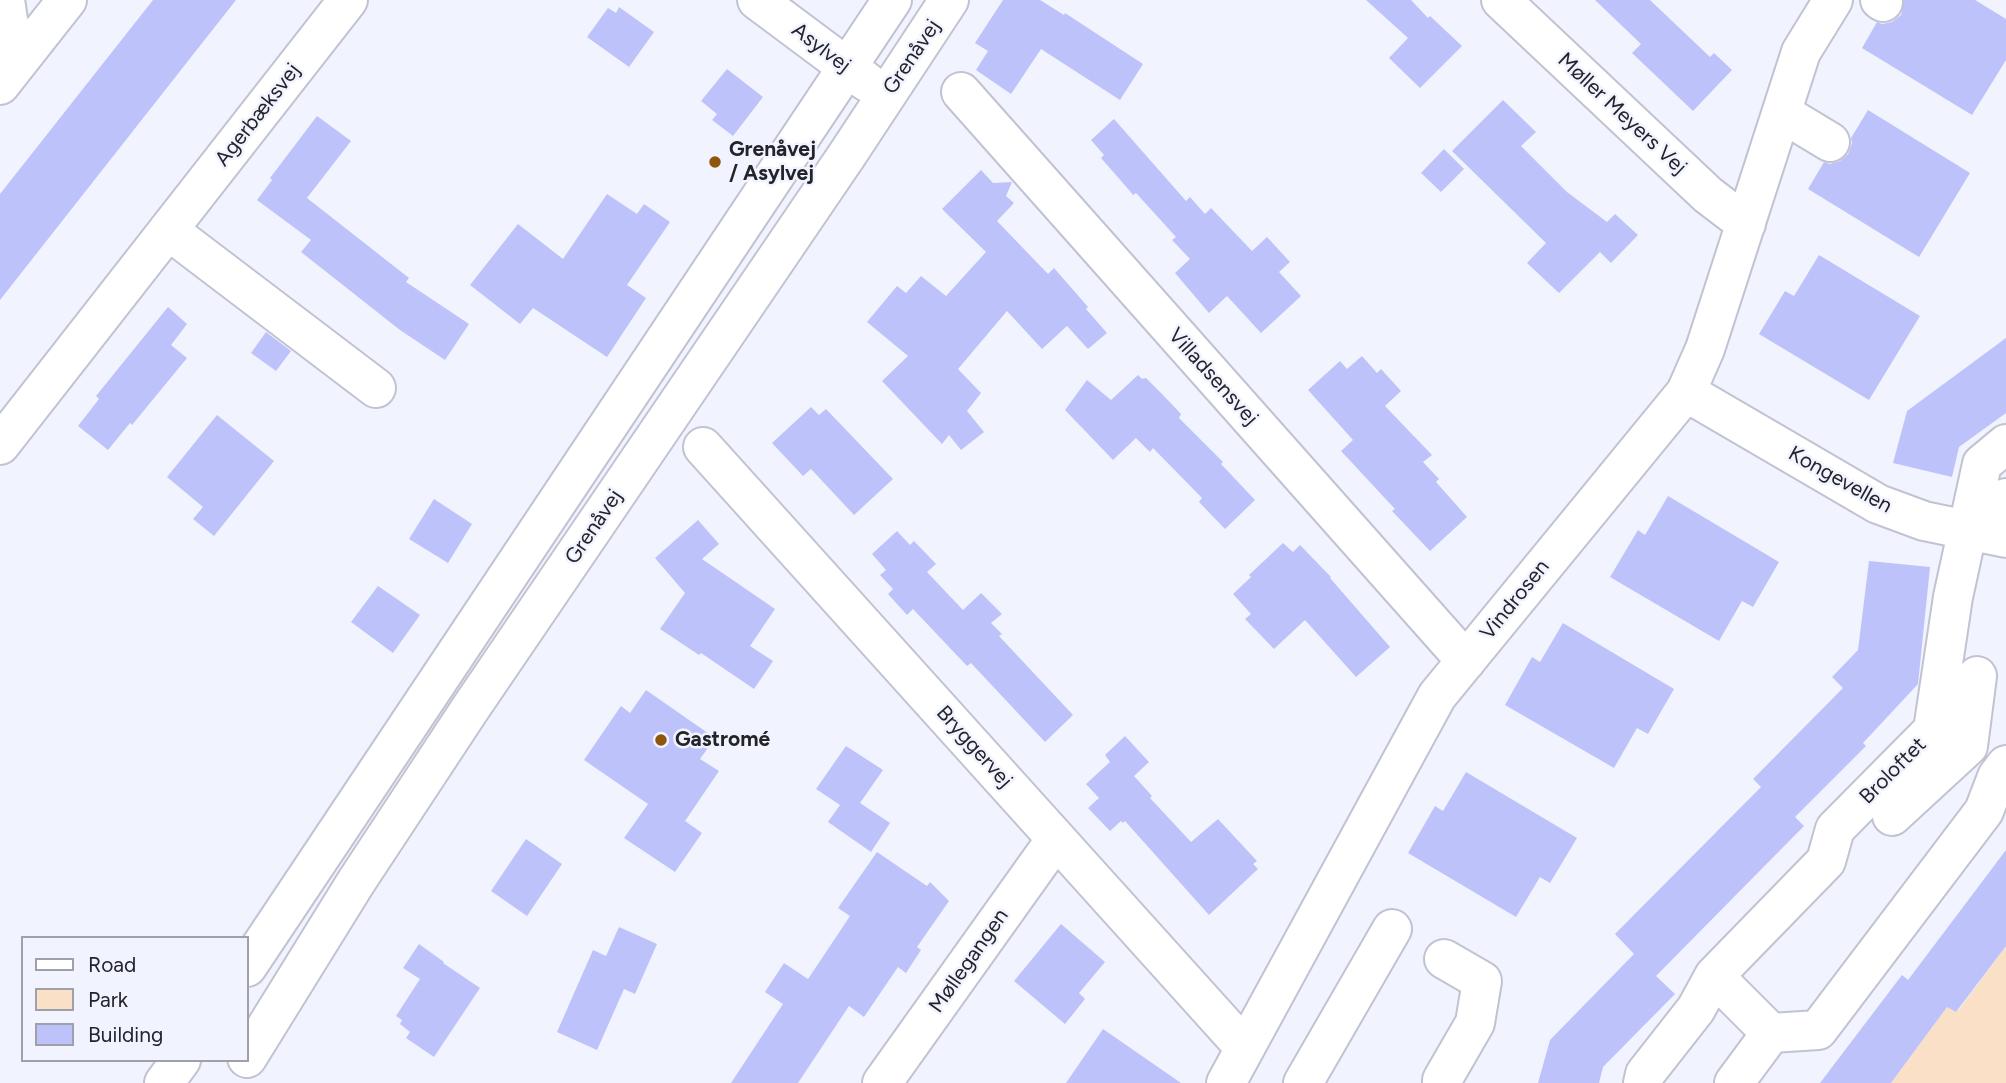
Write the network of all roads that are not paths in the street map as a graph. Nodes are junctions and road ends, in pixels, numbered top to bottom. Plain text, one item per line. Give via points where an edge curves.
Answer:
1 (5, 0) edge
2 (67, 0) edge
3 (348, 0) edge
4 (757, 0) edge
5 (892, 0) edge
6 (949, 0) edge
7 (1501, 0) edge
8 (1833, 0) edge
9 (846, 68) junction
10 (10, 73) edge
11 (961, 92) dead end
12 (886, 95) junction
13 (1782, 113) junction
14 (1830, 142) dead end
15 (1746, 224) junction
16 (168, 230) junction
17 (376, 388) dead end
18 (1686, 393) junction
19 (7, 420) edge
20 (2006, 444) edge
21 (703, 447) dead end
22 (2006, 498) edge
23 (1990, 534) edge
24 (1944, 656) junction
25 (1466, 661) junction
26 (1992, 672) edge
27 (2006, 765) edge
28 (1892, 816) dead end
29 (1056, 839) junction
30 (1392, 929) dead end
31 (1444, 959) dead end
32 (248, 965) edge
33 (1714, 976) junction
34 (1771, 1033) junction
35 (248, 1056) edge
36 (180, 1062) edge
37 (244, 1062) edge
38 (1235, 1073) edge
39 (164, 1083) edge
40 (231, 1083) edge
41 (882, 1083) edge
42 (1303, 1083) edge
43 (1442, 1083) edge
44 (1643, 1083) edge
45 (1734, 1083) edge

1 - 10 street
2 - 10 street
3 - 16 street, Agerbæksvej
4 - 9 street, Asylvej
5 - 9 street
6 - 12 street, Grenåvej
7 - 15 street, Møller Meyers Vej via 1708,195
8 - 13 street, Vindrosen via 1801,52
9 - 12 street, Asylvej
9 - 32 street
11 - 25 street, Villadsensvej
12 - 35 street, Grenåvej via 470,709
13 - 14 street
13 - 15 street, Vindrosen
15 - 18 street, Vindrosen
16 - 17 street
16 - 19 street, Agerbæksvej
18 - 23 street, Kongevellen via 1878,504 1924,521
18 - 25 street, Vindrosen
20 - 23 street, Broloftet via 1982,464
21 - 29 street, Bryggervej
22 - 23 street
23 - 24 street, Broloftet via 1953,597
24 - 26 street
24 - 33 street, Broloftet via 1933,730 1835,830 1826,861
25 - 38 street, Vindrosen via 1437,696
26 - 28 street via 1968,746
27 - 34 street via 1984,811 1818,1030
29 - 38 street, Bryggervej
29 - 41 street, Møllegangen
30 - 42 street
31 - 43 street via 1482,981 1475,1023
33 - 34 street
33 - 44 street, Broloftet
34 - 45 street
36 - 39 street
37 - 40 street, Grenåvej

